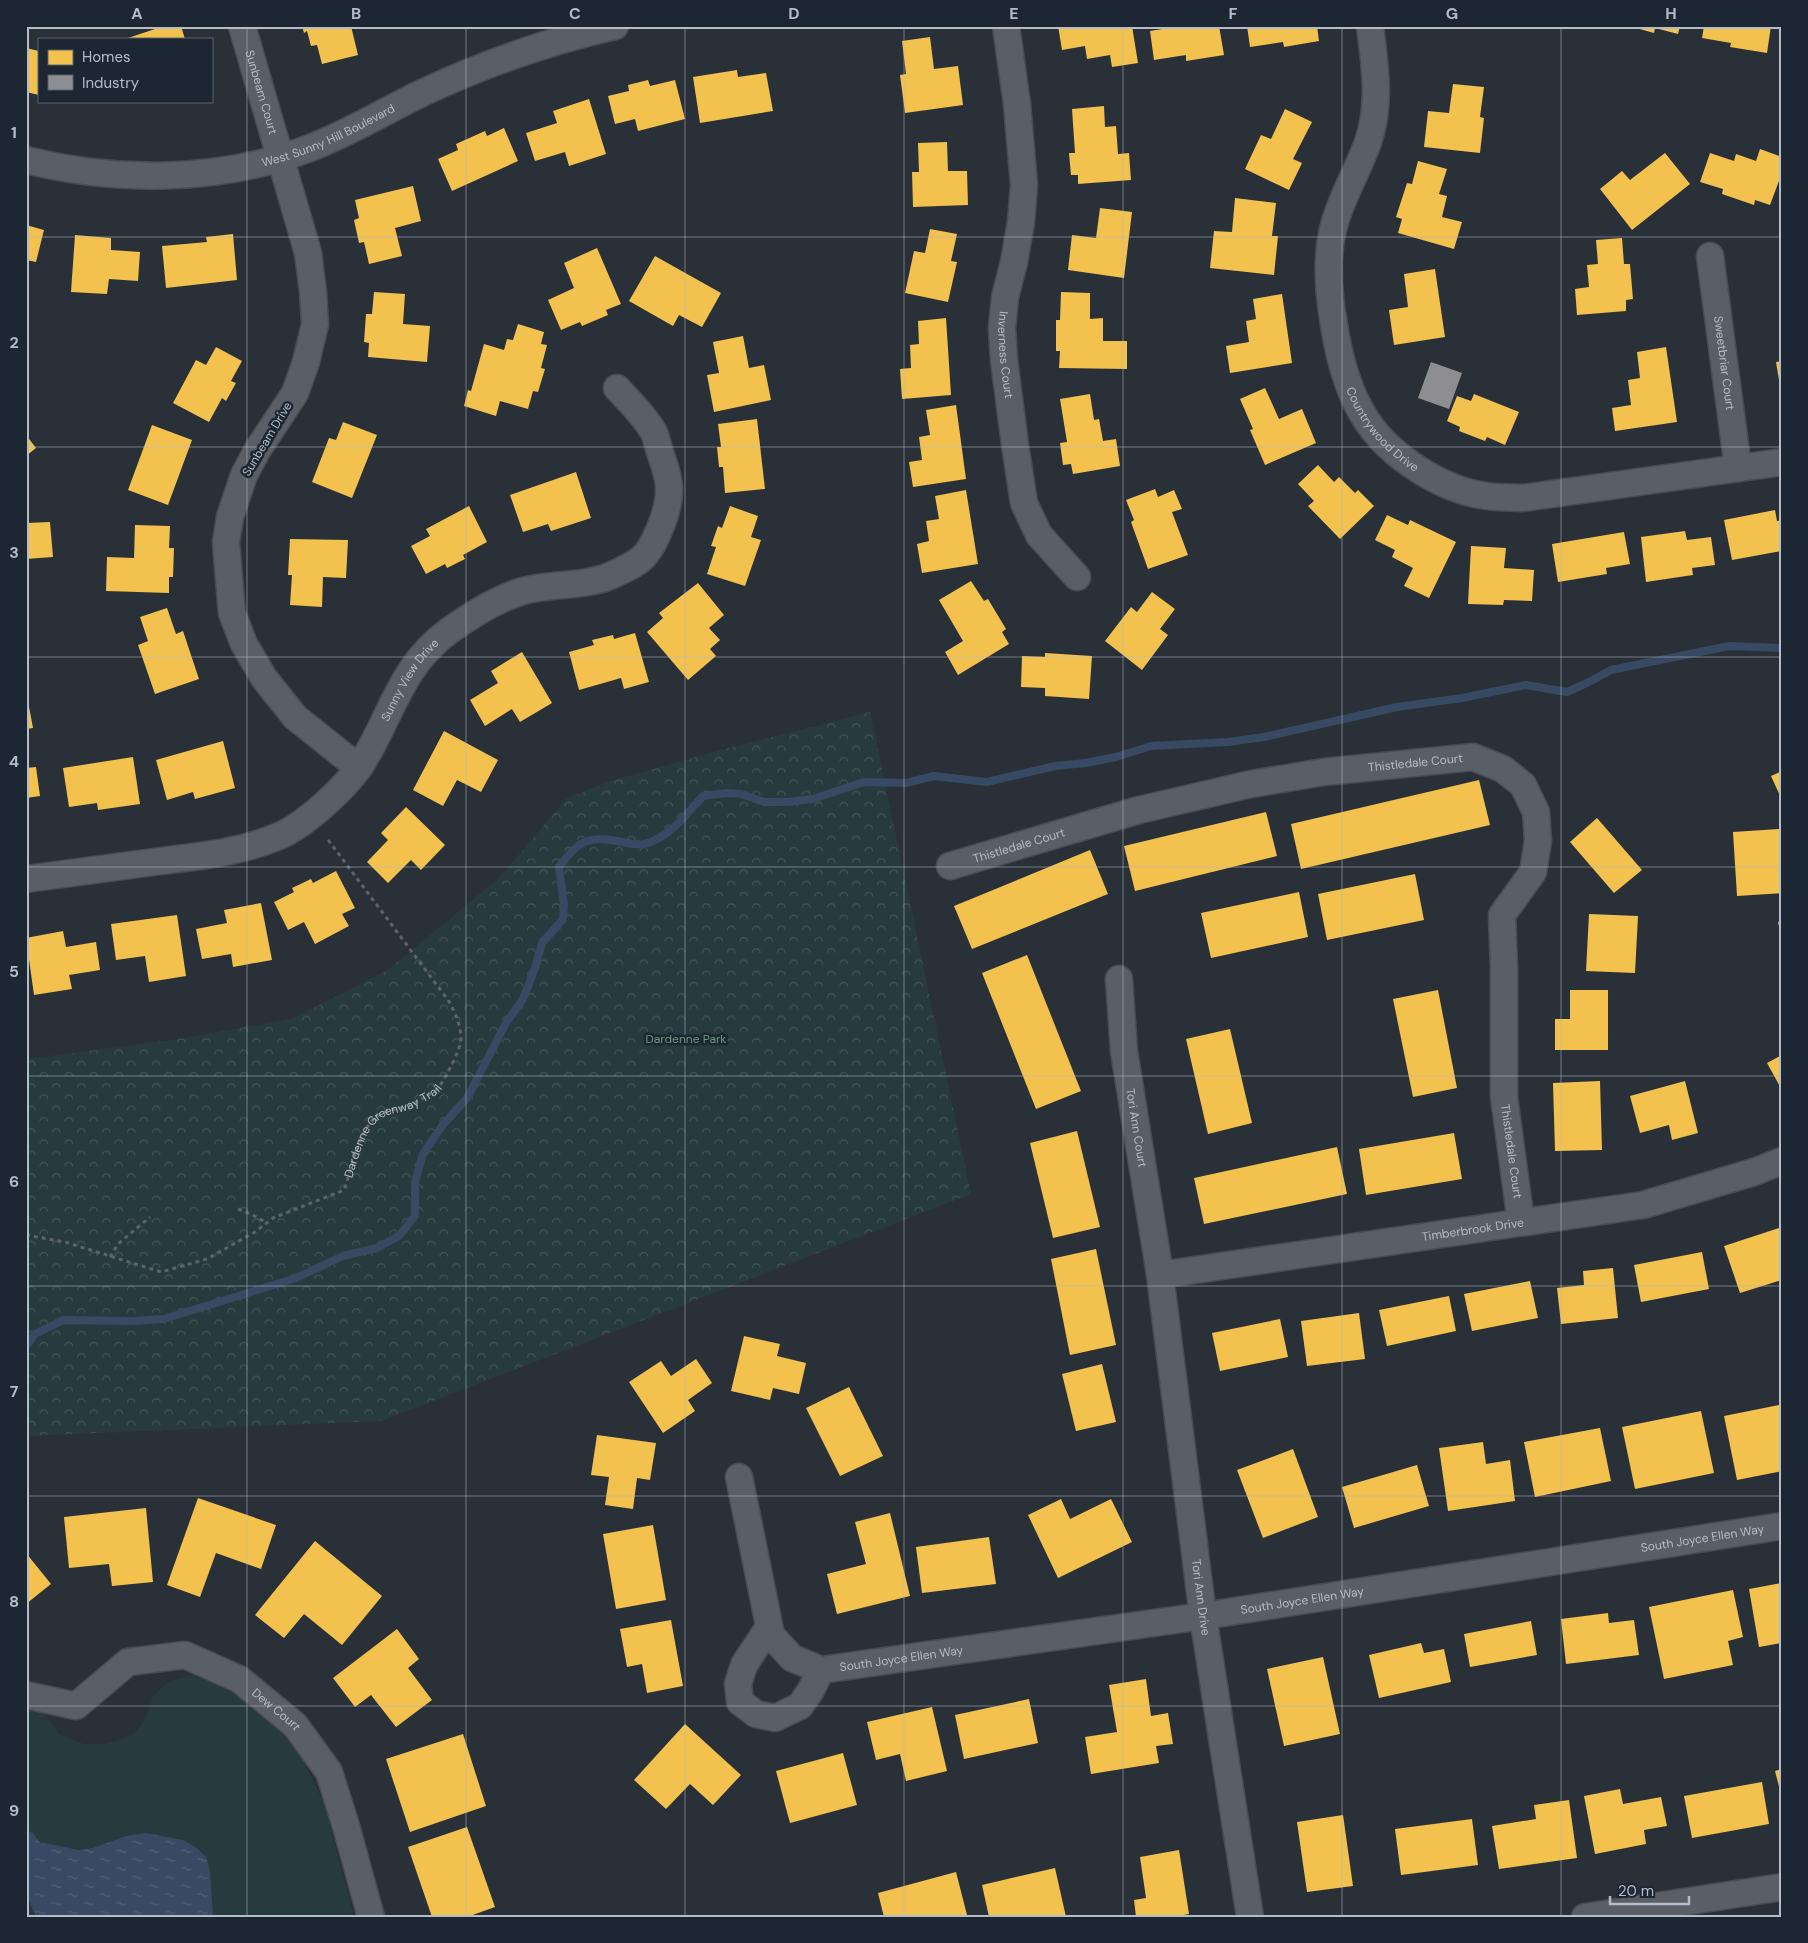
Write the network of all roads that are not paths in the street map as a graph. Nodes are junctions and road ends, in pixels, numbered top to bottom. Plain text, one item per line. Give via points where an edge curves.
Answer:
1 (242, 26) edge
2 (615, 26) edge
3 (1006, 26) edge
4 (1370, 26) edge
5 (556, 33) edge
6 (280, 157) junction
7 (26, 160) edge
8 (1710, 256) dead end
9 (617, 388) dead end
10 (1782, 462) edge
11 (1738, 468) junction
12 (1077, 577) dead end
13 (359, 768) junction
14 (950, 866) dead end
15 (26, 879) edge
16 (1119, 979) dead end
17 (1782, 1161) edge
18 (1521, 1222) junction
19 (1160, 1275) junction
20 (739, 1477) dead end
21 (1782, 1526) edge
22 (1203, 1616) junction
23 (769, 1627) junction
24 (821, 1670) junction
25 (26, 1695) edge
26 (1782, 1887) edge
27 (371, 1917) edge
28 (1250, 1917) edge
29 (1585, 1917) edge

1 - 6 street, Sunbeam Court
2 - 5 street, West Sunny Hill Boulevard
3 - 12 street, Inverness Court via 1024,185 1002,328 1014,445 1024,503 1039,535
4 - 11 street, Countrywood Drive via 1377,78 1375,112 1368,142 1339,208 1332,236 1330,272 1331,310 1337,343 1349,386 1367,421 1387,444 1415,467 1446,484 1485,496 1523,498
5 - 6 street, West Sunny Hill Boulevard via 310,148
6 - 7 street, West Sunny Hill Boulevard via 226,170 132,176
6 - 13 street, Sunbeam Drive via 308,254 315,324 295,393 244,475 230,517 226,542 232,612 244,644 259,670 295,716
8 - 11 street, Sweetbriar Court
9 - 13 street, Sunny View Drive via 654,432 670,490 658,533 645,554 633,565 608,577 523,591 469,616 444,634 418,659 403,681
10 - 11 street, Countrywood Drive
13 - 15 street, Sunny View Drive via 333,798 310,816 281,835 248,847
14 - 18 street, Thistledale Court via 1139,810 1251,784 1324,772 1473,757 1503,769 1523,785 1536,812 1538,841 1533,872 1502,915 1504,1097
16 - 19 street, Tori Ann Court via 1124,1051
17 - 18 street, Timberbrook Drive via 1642,1205
18 - 19 street, Timberbrook Drive
19 - 22 street, Tori Ann Drive
20 - 23 street, South Joyce Ellen Way
21 - 22 street, South Joyce Ellen Way
22 - 24 street, South Joyce Ellen Way
22 - 28 street, Tori Ann Drive
23 - 24 street, South Joyce Ellen Way via 771,1635 792,1658
23 - 24 street, South Joyce Ellen Way via 744,1665 738,1684 740,1702 756,1714 775,1718 800,1706
25 - 27 street, Dew Court via 76,1706 128,1662 185,1655 240,1679 295,1725 329,1772
26 - 29 street

